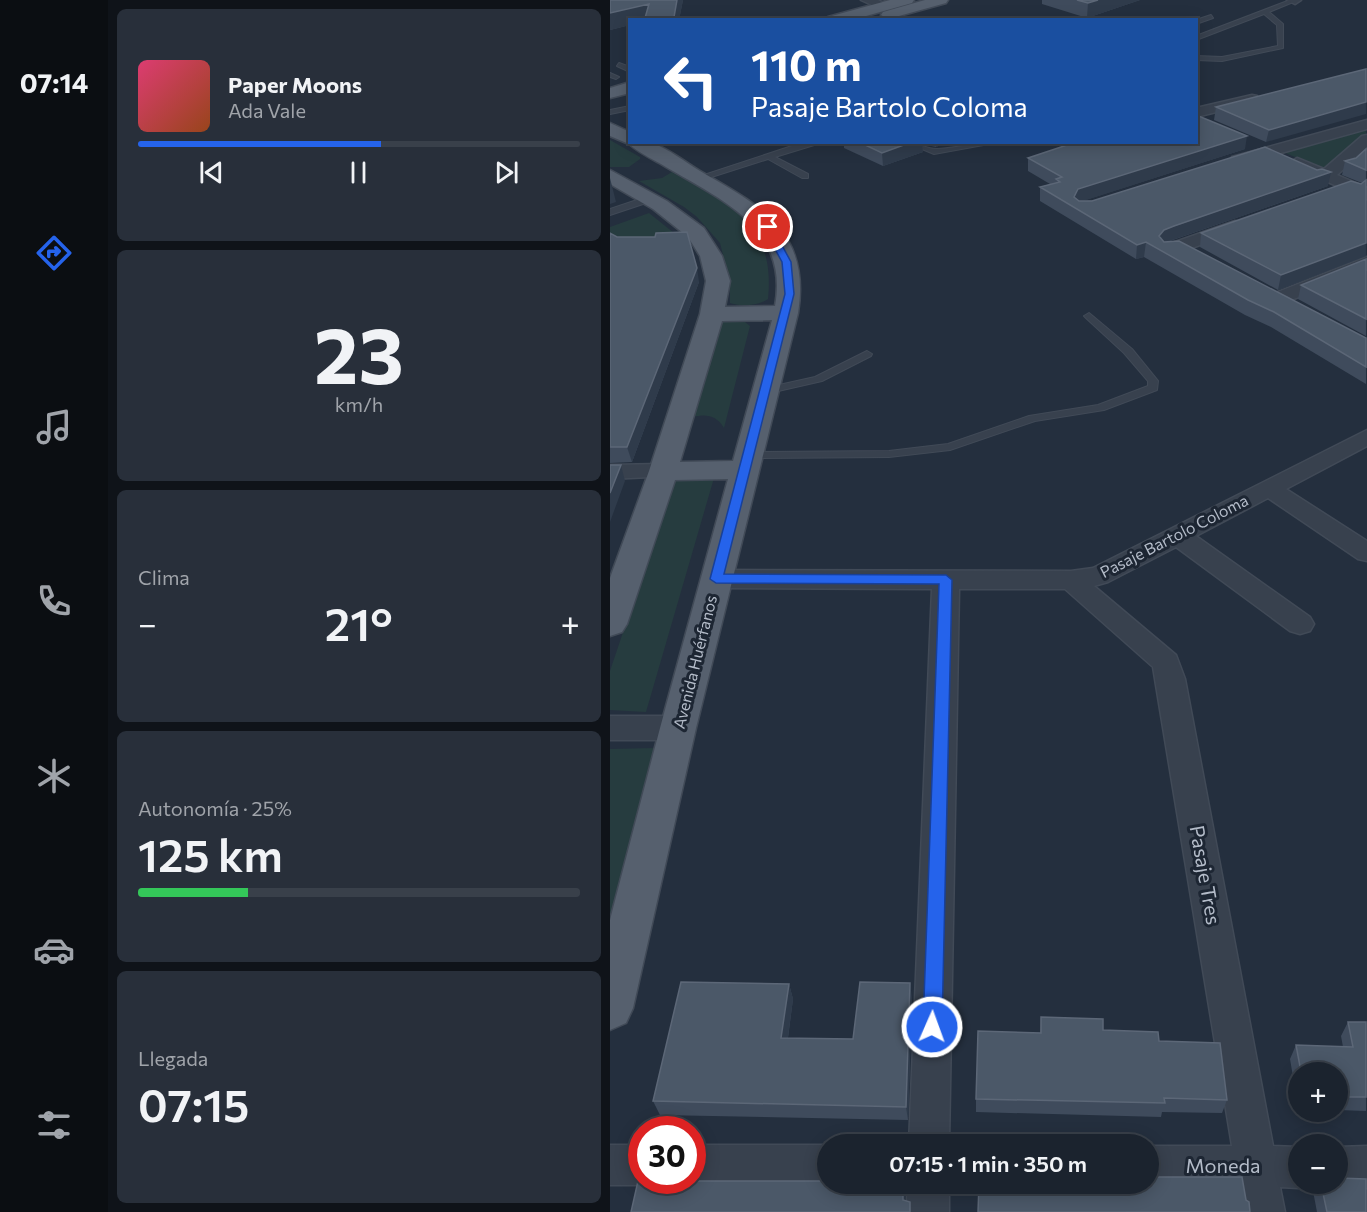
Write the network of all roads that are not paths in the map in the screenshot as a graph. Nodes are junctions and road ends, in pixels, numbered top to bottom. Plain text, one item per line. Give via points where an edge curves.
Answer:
1 (867, 0) edge
2 (907, 0) edge
3 (941, 0) edge
4 (1294, 0) edge
5 (883, 6) junction
6 (1266, 13) junction
7 (1211, 17) dead end
8 (840, 18) edge
9 (876, 18) edge
10 (1198, 21) edge
11 (1198, 37) edge
12 (1198, 58) edge
13 (1264, 96) edge
14 (628, 108) edge
15 (610, 111) edge
16 (1200, 119) edge
17 (1366, 124) edge
18 (610, 129) edge
19 (628, 138) edge
20 (1366, 139) edge
21 (1247, 142) edge
22 (637, 144) edge
23 (813, 144) edge
24 (914, 144) edge
25 (984, 144) edge
26 (1267, 151) junction
27 (768, 156) junction
28 (1224, 164) edge
29 (651, 165) junction
30 (610, 175) edge
31 (805, 176) dead end
32 (699, 178) junction
33 (1327, 185) junction
34 (1366, 194) edge
35 (649, 199) junction
36 (610, 212) edge
37 (1254, 220) edge
38 (1199, 256) edge
39 (1366, 262) edge
40 (1257, 288) edge
41 (1277, 299) junction
42 (1297, 309) edge
43 (786, 313) junction
44 (712, 314) junction
45 (1089, 316) dead end
46 (867, 354) dead end
47 (765, 391) junction
48 (1363, 442) edge
49 (746, 463) junction
50 (663, 471) junction
51 (610, 472) edge
52 (1269, 488) junction
53 (1177, 536) junction
54 (1366, 553) edge
55 (716, 579) junction
56 (946, 580) junction
57 (1071, 580) junction
58 (610, 624) edge
59 (1300, 624) dead end
60 (610, 728) edge
61 (678, 728) junction
62 (610, 1008) edge
63 (929, 1134) edge
64 (610, 1165) edge
65 (628, 1166) edge
66 (706, 1166) edge
67 (817, 1166) edge
68 (1159, 1166) edge
69 (1256, 1167) junction
70 (1288, 1167) edge
71 (1348, 1167) edge
72 (1366, 1167) edge
73 (928, 1194) edge
74 (928, 1212) edge
75 (1264, 1212) edge

1 - 5 street
2 - 5 main road
3 - 9 main road
4 - 6 lane
5 - 8 main road
6 - 11 lane
6 - 12 lane via 1280,24 1282,47 1222,59
7 - 10 lane
13 - 16 street
14 - 15 lane
17 - 26 street
18 - 19 main road, Avenida Huérfanos
20 - 33 street
21 - 26 street
22 - 29 main road, Avenida Huérfanos
23 - 27 lane
24 - 25 lane via 934,152
26 - 28 street
26 - 33 street
27 - 31 lane
27 - 32 lane
29 - 30 main road
29 - 32 main road, Avenida Huérfanos
30 - 35 main road
32 - 43 main road, Avenida Huérfanos via 746,206 776,239 789,275
33 - 34 street via 1350,186
35 - 36 lane
35 - 44 main road via 696,233 711,256 718,281
37 - 38 street via 1172,249
39 - 41 street
40 - 41 street
41 - 42 street
43 - 44 main road
43 - 47 main road, Avenida Huérfanos
44 - 50 main road
45 - 49 lane via 1128,351 1153,381 1153,388 1100,408 1033,418 950,447
46 - 47 lane via 818,379
47 - 49 main road, Avenida Huérfanos
48 - 52 street, Pasaje Bartolo Coloma
49 - 50 main road
49 - 55 main road, Avenida Huérfanos
50 - 51 street
50 - 58 main road
52 - 53 street, Pasaje Bartolo Coloma
52 - 54 street
53 - 57 street, Pasaje Bartolo Coloma via 1099,576
53 - 59 street
55 - 56 street, Pasaje Bartolo Coloma
55 - 61 main road, Avenida Huérfanos
56 - 57 street, Pasaje Bartolo Coloma
56 - 63 street
57 - 69 street, Pasaje Tres via 1166,662
60 - 61 street
61 - 62 main road, Avenida Huérfanos
64 - 65 street
66 - 67 street
68 - 69 street, Moneda
69 - 70 street, Moneda
69 - 75 street, Pasaje Tres
71 - 72 street
73 - 74 street

